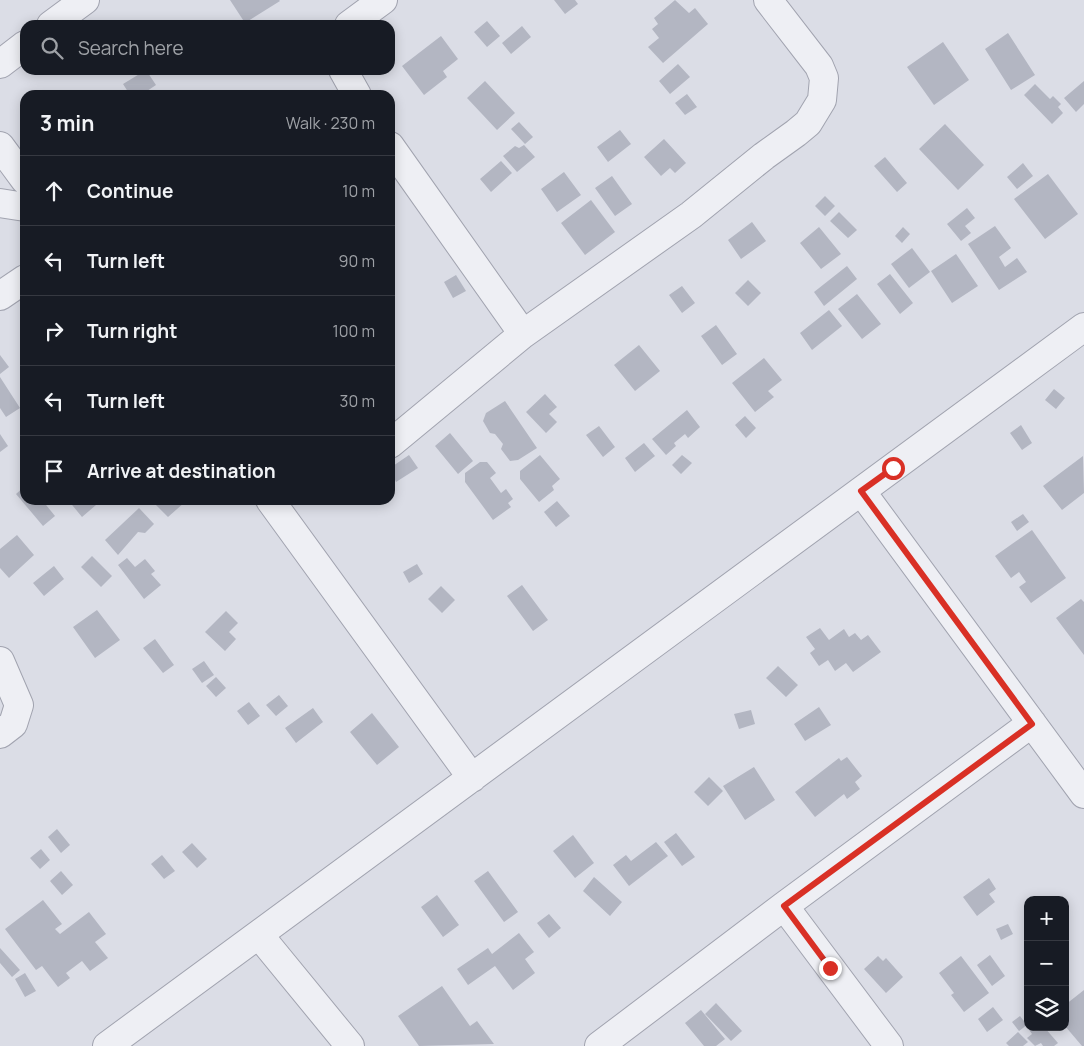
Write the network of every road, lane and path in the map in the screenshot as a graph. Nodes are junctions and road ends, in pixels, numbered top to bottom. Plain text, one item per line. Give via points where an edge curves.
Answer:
1 (84, 0) edge
2 (383, 0) edge
3 (768, 0) edge
4 (58, 20) edge
5 (356, 20) edge
6 (20, 49) edge
7 (0, 64) edge
8 (346, 75) edge
9 (354, 90) edge
10 (0, 146) edge
11 (395, 153) edge
12 (20, 173) edge
13 (0, 203) edge
14 (20, 206) edge
15 (20, 283) edge
16 (0, 296) edge
17 (1084, 327) edge
18 (523, 334) junction
19 (395, 440) edge
20 (861, 491) junction
21 (274, 505) edge
22 (0, 661) edge
23 (1032, 724) junction
24 (0, 734) edge
25 (472, 778) junction
26 (1084, 794) edge
27 (784, 906) junction
28 (259, 935) junction
29 (108, 1046) edge
30 (350, 1046) edge
31 (600, 1046) edge
32 (888, 1046) edge

1 - 4 street
2 - 5 street
3 - 18 street via 819,66 824,78 822,100 808,123 691,215
6 - 7 street
8 - 9 street
10 - 12 street
11 - 18 street
13 - 14 street
15 - 16 street
17 - 20 street
18 - 19 street
20 - 23 street
20 - 25 street
21 - 25 street
22 - 24 street via 19,705 13,724
23 - 26 street
23 - 27 street
25 - 28 street
27 - 31 street
27 - 32 street
28 - 29 street
28 - 30 street

